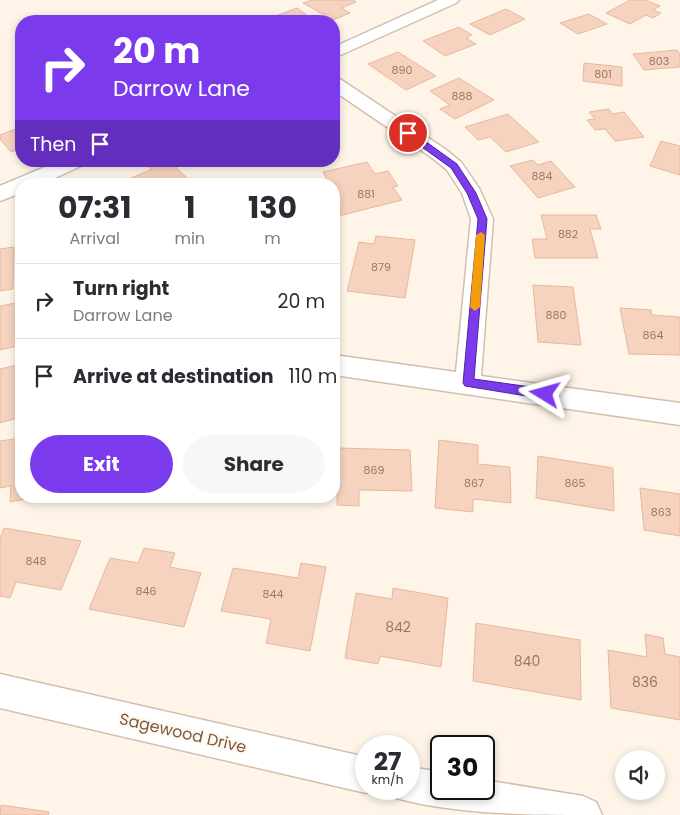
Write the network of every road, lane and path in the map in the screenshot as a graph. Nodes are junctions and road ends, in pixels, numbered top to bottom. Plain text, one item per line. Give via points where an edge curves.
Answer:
1 (451, 0) edge
2 (340, 50) edge
3 (340, 86) edge
4 (62, 167) edge
5 (37, 178) edge
6 (15, 187) edge
7 (0, 194) edge
8 (340, 366) edge
9 (468, 383) junction
10 (680, 414) edge
11 (0, 691) edge
12 (355, 772) edge
13 (420, 787) edge
14 (583, 815) edge

1 - 2 street
3 - 9 street via 438,153 454,166 472,193 482,219
4 - 5 street
6 - 7 street
8 - 9 street
9 - 10 street
11 - 12 street, Sagewood Drive
13 - 14 street

